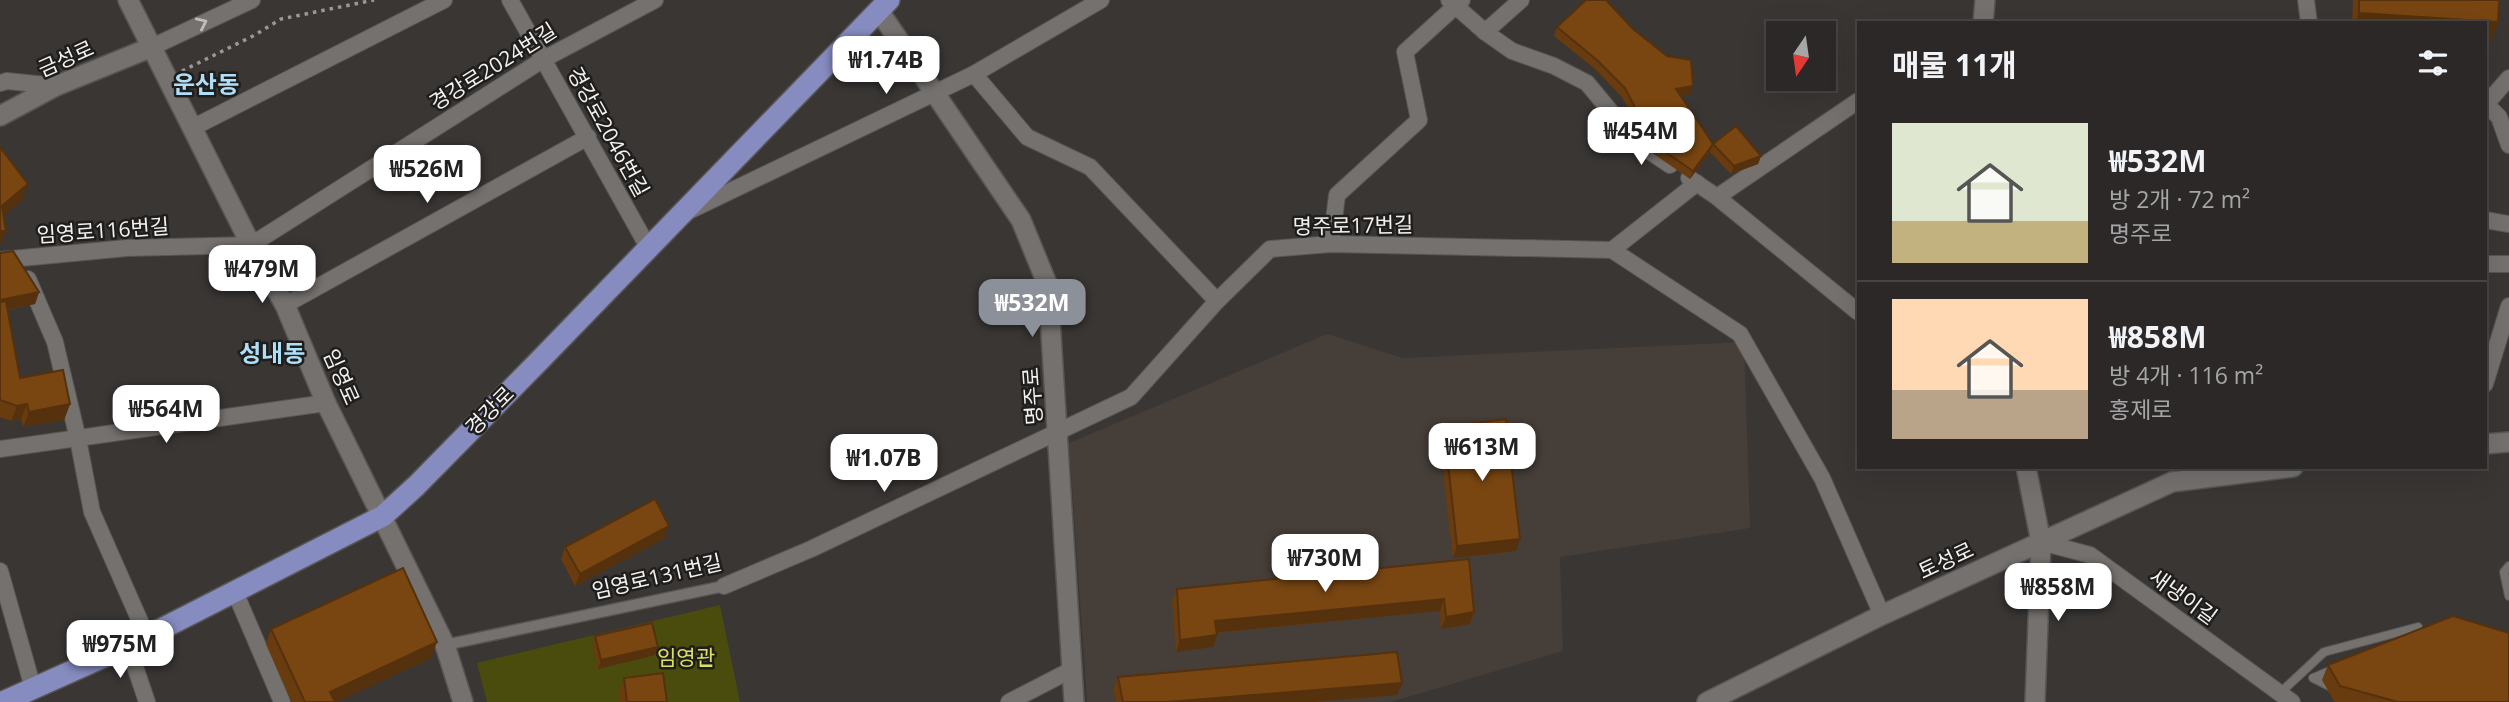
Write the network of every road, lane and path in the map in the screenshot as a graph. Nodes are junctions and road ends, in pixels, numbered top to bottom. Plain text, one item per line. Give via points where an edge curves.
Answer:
1 (128, 0) edge
2 (251, 0) edge
3 (374, 0) edge
4 (444, 0) edge
5 (510, 0) edge
6 (655, 0) edge
7 (1101, 0) edge
8 (1521, 0) edge
9 (1985, 0) edge
10 (2306, 0) edge
11 (1456, 2) edge
12 (881, 4) edge
13 (1983, 21) edge
14 (2309, 21) edge
15 (1485, 32) junction
16 (152, 47) junction
17 (544, 58) junction
18 (974, 74) junction
19 (2509, 78) edge
20 (2, 79) edge
21 (168, 79) junction
22 (57, 86) junction
23 (935, 93) junction
24 (1857, 102) edge
25 (2487, 102) edge
26 (2487, 104) edge
27 (2504, 115) edge
28 (0, 116) edge
29 (194, 127) junction
30 (588, 137) junction
31 (2509, 145) edge
32 (1697, 183) junction
33 (1717, 197) junction
34 (682, 214) junction
35 (2487, 220) edge
36 (2509, 224) edge
37 (1331, 244) junction
38 (251, 245) junction
39 (648, 247) junction
40 (1612, 250) junction
41 (18, 257) junction
42 (0, 260) edge
43 (2487, 264) edge
44 (2509, 264) edge
45 (1217, 301) junction
46 (285, 305) junction
47 (2509, 306) edge
48 (1857, 311) edge
49 (2487, 378) edge
50 (326, 403) junction
51 (1058, 432) junction
52 (78, 439) junction
53 (2509, 442) edge
54 (2487, 444) edge
55 (0, 449) edge
56 (2026, 469) edge
57 (2277, 469) edge
58 (383, 516) junction
59 (2041, 542) junction
60 (2509, 566) edge
61 (0, 571) edge
62 (724, 586) joint
63 (235, 592) junction
64 (2509, 596) edge
65 (1882, 615) junction
66 (138, 642) junction
67 (2398, 643) edge
68 (445, 645) junction
69 (2337, 668) edge
70 (1073, 669) junction
71 (33, 688) junction
72 (2346, 695) edge
73 (2286, 697) edge
74 (3, 702) edge
75 (147, 702) edge
76 (282, 702) edge
77 (463, 702) edge
78 (1009, 702) edge
79 (1074, 702) edge
80 (1707, 702) edge
81 (2035, 702) edge

1 - 16 street, 임영로
16 -> 2 street
3 - 21 path via 281,19
4 - 29 street
5 - 17 street, 경강로2046번길
6 - 17 street, 경강로2024번길
7 - 18 street
8 - 15 street
9 - 13 street
10 - 14 street
11 - 15 street
11 - 37 street via 1405,52 1419,120 1337,195
12 - 23 street, 명주로
12 - 34 main road, 경강로
15 - 32 street via 1513,51 1587,83 1636,142
16 - 21 street, 임영로
16 - 22 street, 금성로
17 - 30 street, 경강로2046번길
17 - 38 street, 경강로2024번길
18 - 23 street
18 - 45 street via 1027,137 1090,167
19 - 25 street
20 - 22 street
21 - 29 street, 임영로
22 - 28 street, 금성로
23 - 34 street
23 - 51 street, 명주로 via 1021,220 1048,286
24 - 33 street
26 - 27 street
27 - 31 street
29 - 38 street, 임영로
30 - 39 street, 경강로2046번길
30 - 46 street
32 - 33 street
32 - 40 street
33 - 48 street
34 - 39 main road, 경강로
35 - 36 street
37 - 40 street, 명주로17번길
37 - 45 street, 명주로17번길 via 1270,250
38 - 41 street, 임영로116번길
38 - 46 street, 임영로
39 - 58 main road, 경강로
40 - 65 street via 1740,334 1822,478
41 - 42 street, 임영로116번길
41 - 52 street via 55,342
43 - 44 street
45 - 51 street, 명주로17번길 via 1131,397
46 - 50 street, 임영로
47 - 49 street
50 - 52 street
50 - 58 street, 임영로
51 - 62 street, 임영로131번길
51 - 70 street, 명주로
52 - 55 street
52 - 66 street via 92,512
53 - 54 street
56 - 59 street
57 - 59 street, 토성로 via 2172,482
58 - 63 main road, 경강로
58 - 68 street, 임영로
59 - 65 street, 토성로
59 - 73 street, 새냉이길 via 2090,555
59 - 81 street
60 - 64 lane via 2504,572
61 - 71 street
62 - 68 street, 임영로131번길
63 - 66 main road, 경강로
63 - 76 street
65 - 80 street, 토성로
66 - 71 main road, 경강로
66 - 75 street
67 - 73 lane via 2410,638 2418,627 2324,652
68 - 77 street, 임영로
69 - 72 lane via 2313,678
70 - 78 street
70 - 79 street, 명주로
71 - 74 main road, 경강로

